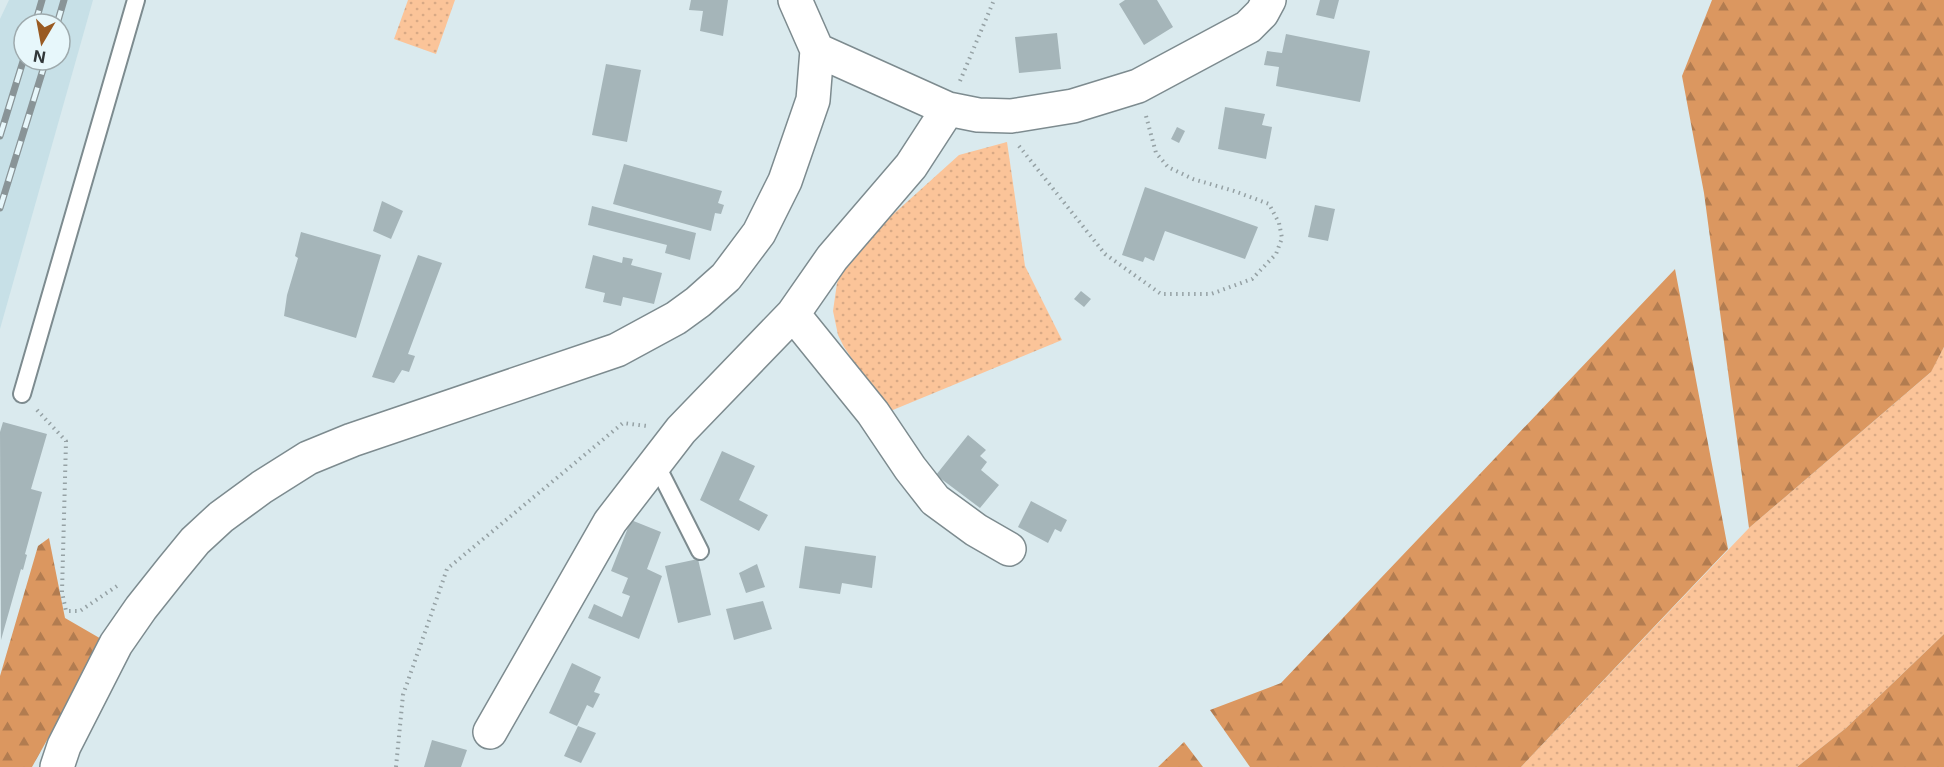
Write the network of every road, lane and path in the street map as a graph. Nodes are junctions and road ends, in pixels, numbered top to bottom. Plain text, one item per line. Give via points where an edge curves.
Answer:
1 (136, 0) edge
2 (795, 0) edge
3 (994, 0) edge
4 (1269, 0) edge
5 (817, 50) junction
6 (1138, 86) junction
7 (948, 109) junction
8 (1011, 116) junction
9 (794, 314) junction
10 (22, 394) joint
11 (681, 430) junction
12 (655, 462) junction
13 (1010, 549) dead end
14 (700, 552) dead end
15 (66, 611) dead end
16 (490, 732) dead end
17 (57, 767) edge
18 (396, 767) edge

1 - 10 lane
2 - 5 street
3 - 7 path
4 - 6 street via 1248,27
5 - 7 street
5 - 17 street via 813,100 785,181 759,233 726,277 676,318 617,350 352,440 308,458 237,505 195,542 116,644
6 - 8 street via 1073,106
6 - 8 path via 1156,153 1168,167 1269,204 1282,238 1276,254 1252,279 1211,294 1161,294 1105,254 1016,142
7 - 8 street
7 - 9 street via 911,166 832,258
9 - 11 street
9 - 13 street via 873,413 935,500
10 - 15 path via 66,441 62,592
11 - 12 street
11 - 18 path via 622,423 447,568 403,695
12 - 14 lane
12 - 16 street via 610,522

